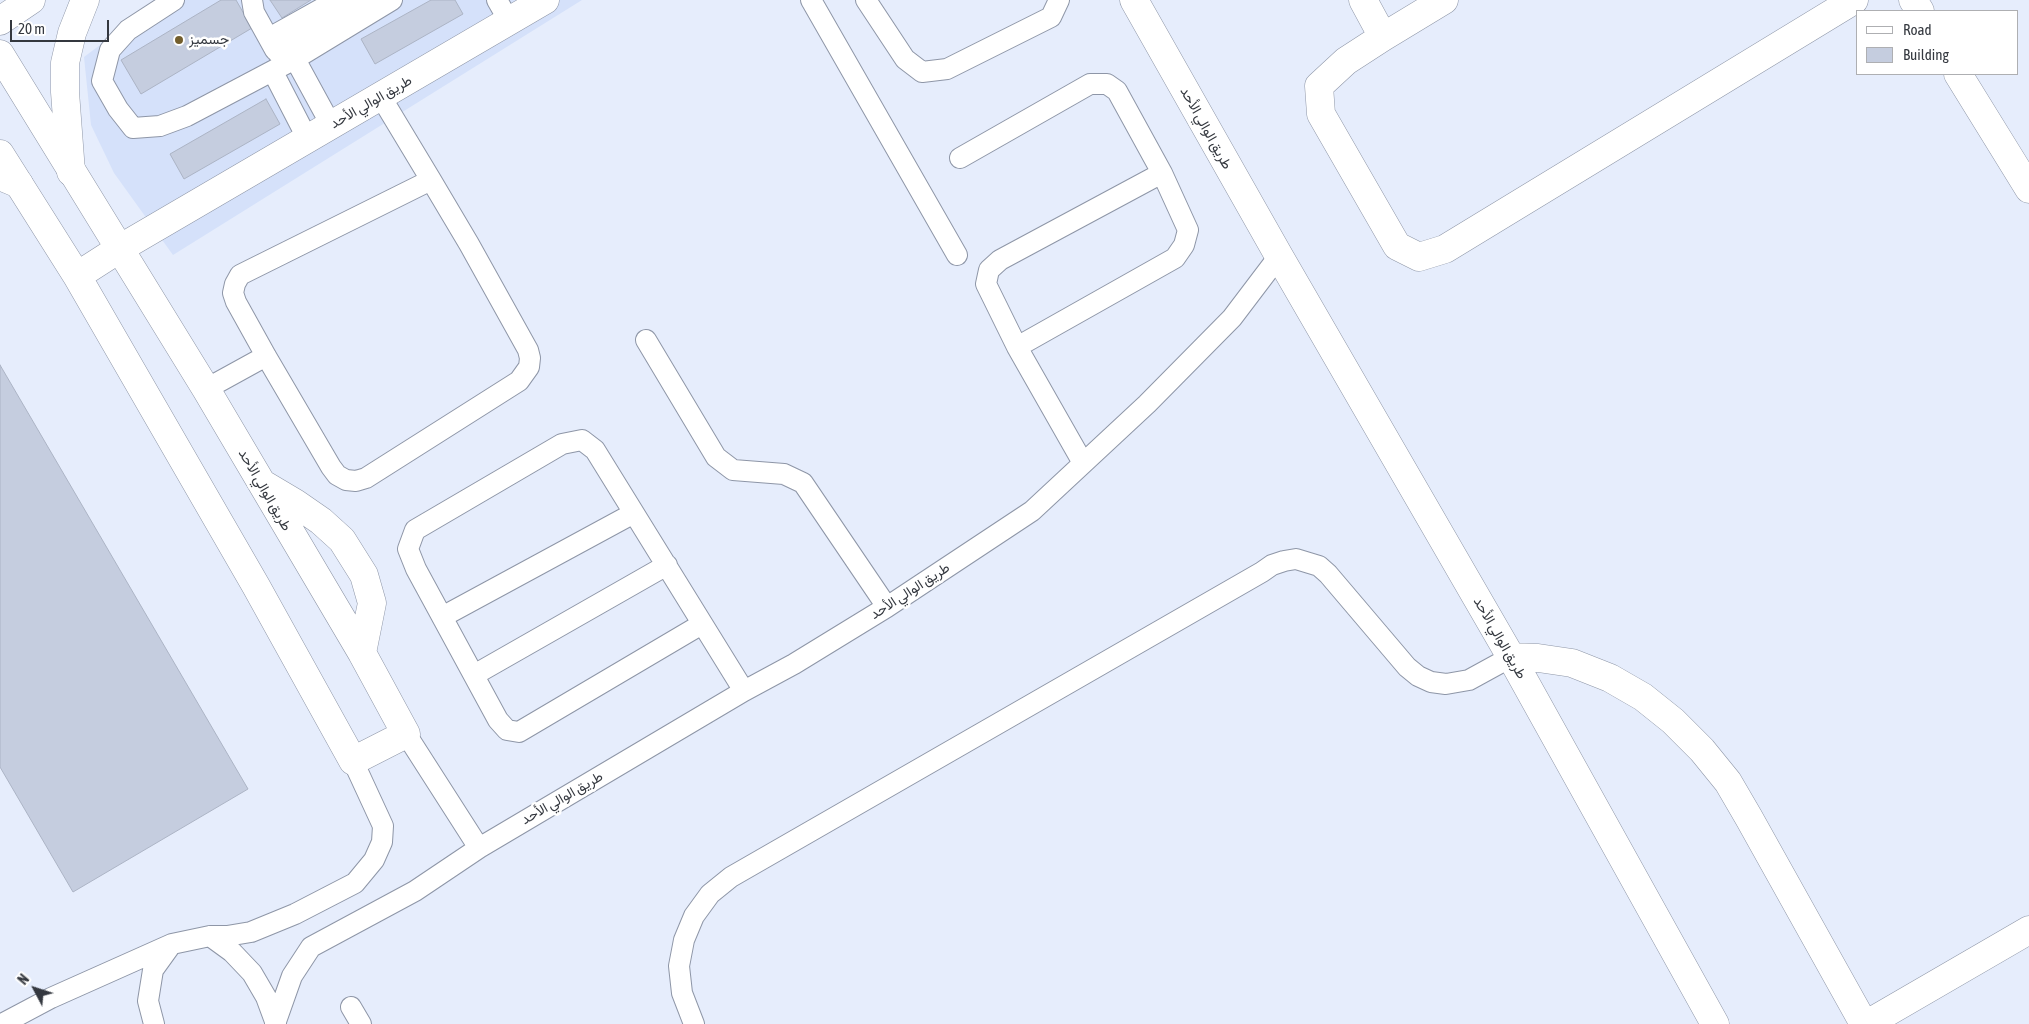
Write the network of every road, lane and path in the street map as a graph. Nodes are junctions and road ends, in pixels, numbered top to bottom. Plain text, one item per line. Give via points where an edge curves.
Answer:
1 (31, 0) edge
2 (84, 0) edge
3 (174, 0) edge
4 (252, 0) edge
5 (336, 0) edge
6 (366, 0) edge
7 (392, 0) edge
8 (545, 0) edge
9 (811, 0) edge
10 (1059, 0) edge
11 (1134, 0) edge
12 (1363, 0) edge
13 (1444, 0) edge
14 (1854, 0) edge
15 (872, 2) edge
16 (503, 11) edge
17 (0, 21) edge
18 (1382, 37) junction
19 (0, 54) edge
20 (279, 57) junction
21 (1959, 75) edge
22 (381, 97) junction
23 (331, 125) junction
24 (308, 138) junction
25 (0, 154) edge
26 (960, 158) dead end
27 (72, 172) junction
28 (1162, 173) junction
29 (10, 180) edge
30 (431, 180) junction
31 (2029, 189) edge
32 (119, 248) junction
33 (957, 255) dead end
34 (1279, 256) junction
35 (77, 276) junction
36 (646, 340) dead end
37 (1017, 347) junction
38 (266, 356) junction
39 (206, 389) junction
40 (1083, 463) junction
41 (262, 483) junction
42 (634, 512) junction
43 (666, 565) junction
44 (887, 606) junction
45 (442, 617) junction
46 (702, 624) junction
47 (362, 653) junction
48 (1511, 657) junction
49 (474, 675) junction
50 (744, 691) junction
51 (406, 734) junction
52 (354, 761) junction
53 (479, 848) junction
54 (2029, 930) edge
55 (210, 936) junction
56 (172, 944) junction
57 (2, 1024) edge
58 (154, 1024) edge
59 (276, 1024) edge
60 (694, 1024) edge
61 (1715, 1024) edge
62 (1866, 1024) edge

1 - 17 street
2 - 27 street via 66,63 65,92
3 - 20 lane via 128,30 110,50 102,81 118,110 134,128 160,126 187,116
4 - 20 lane via 254,12
5 - 20 lane
6 - 20 lane
7 - 20 lane
8 - 16 street, طريق الوالي الأحد
9 - 33 lane
10 - 15 lane via 1051,17 947,69 922,72 905,59
11 - 34 street, طريق الوالي الأحد
12 - 18 street
13 - 18 street
14 - 18 street via 1446,249 1420,257 1397,246 1322,114 1319,86 1346,61
16 - 22 street, طريق الوالي الأحد
19 - 27 street, طريق الوالي الأحد
20 - 23 lane
20 - 24 lane
21 - 31 street
22 - 23 street, طريق الوالي الأحد
22 - 30 lane
23 - 24 street, طريق الوالي الأحد
24 - 32 street, طريق الوالي الأحد
25 - 29 street
26 - 28 lane via 1090,84 1107,84 1117,91
27 - 32 street, طريق الوالي الأحد
28 - 37 lane via 1188,230 1184,245 1175,258
28 - 37 lane via 1000,260 989,270 986,284
29 - 35 street
30 - 38 lane via 240,275 235,284 236,302
30 - 38 lane via 528,350 530,358 526,375 356,482 337,475 331,467
32 - 35 street, طريق الوالي الأحد
32 - 39 street, طريق الوالي الأحد
34 - 40 lane, طريق الوالي الأحد via 1232,318
34 - 48 street, طريق الوالي الأحد
35 - 52 street
36 - 44 lane via 716,458 733,470 784,474 802,483
37 - 40 lane
38 - 39 lane
39 - 41 street, طريق الوالي الأحد
40 - 44 lane, طريق الوالي الأحد via 1032,511
41 - 47 street, طريق الوالي الأحد
41 - 47 street via 322,521 342,540 364,575 372,604
42 - 43 lane
42 - 45 lane
42 - 45 lane via 595,450 582,440 562,444 415,530 408,549
43 - 46 lane
43 - 49 lane
44 - 50 lane, طريق الوالي الأحد
45 - 49 lane
46 - 49 lane via 519,732 507,730 498,720
46 - 50 lane
47 - 51 street, طريق الوالي الأحد
48 - 60 lane via 1469,680 1446,684 1431,682 1407,667 1319,566 1296,559 1272,565 731,877 710,894 694,916 684,940 680,966 682,993
48 - 61 street, طريق الوالي الأحد
48 - 62 street via 1572,663 1610,678 1643,697 1702,750 1728,782 1750,818
50 - 53 lane, طريق الوالي الأحد
51 - 52 street
51 - 53 lane
52 - 55 lane via 383,826 382,842 374,860 355,883 296,914 251,932
53 - 59 lane, طريق الوالي الأحد via 415,891 311,947 292,976
54 - 62 street
55 - 56 lane
55 - 59 lane via 232,952 252,973
56 - 57 lane via 51,998
56 - 58 lane via 153,970 148,1001

